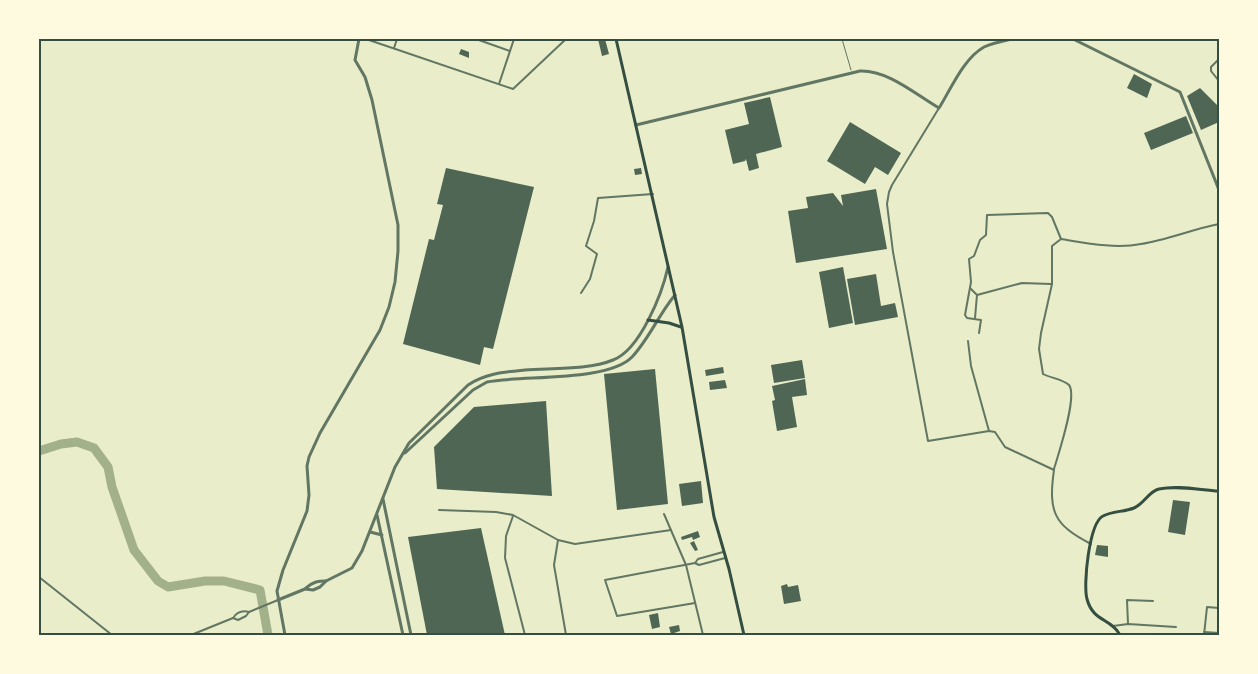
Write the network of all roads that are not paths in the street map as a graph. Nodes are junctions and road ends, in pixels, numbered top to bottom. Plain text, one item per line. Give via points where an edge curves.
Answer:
1 (359, 39) edge
2 (366, 39) edge
3 (397, 39) edge
4 (476, 39) edge
5 (514, 39) edge
6 (566, 39) edge
7 (616, 39) edge
8 (842, 39) edge
9 (1012, 39) edge
10 (1073, 39) edge
11 (394, 48) junction
12 (510, 51) junction
13 (1219, 59) edge
14 (851, 72) junction
15 (1219, 81) edge
16 (499, 84) junction
17 (939, 108) junction
18 (636, 124) junction
19 (1219, 190) edge
20 (653, 194) junction
21 (1219, 224) edge
22 (1061, 239) junction
23 (669, 265) junction
24 (1052, 284) junction
25 (970, 288) junction
26 (581, 293) dead end
27 (675, 295) junction
28 (977, 295) junction
29 (975, 319) junction
30 (648, 320) junction
31 (656, 321) junction
32 (682, 327) junction
33 (979, 333) dead end
34 (968, 341) dead end
35 (989, 431) junction
36 (403, 454) junction
37 (1054, 470) junction
38 (1219, 491) edge
39 (383, 497) junction
40 (439, 510) dead end
41 (377, 514) junction
42 (664, 514) dead end
43 (513, 515) junction
44 (670, 530) junction
45 (370, 532) junction
46 (382, 535) junction
47 (558, 540) junction
48 (392, 542) junction
49 (384, 544) junction
50 (1091, 544) junction
51 (723, 552) junction
52 (709, 556) junction
53 (725, 558) junction
54 (711, 562) junction
55 (695, 563) junction
56 (686, 565) junction
57 (39, 577) edge
58 (326, 581) junction
59 (305, 590) junction
60 (278, 600) junction
61 (1153, 601) dead end
62 (695, 603) junction
63 (1219, 608) edge
64 (249, 612) junction
65 (233, 618) junction
66 (1128, 624) junction
67 (409, 626) junction
68 (1113, 626) junction
69 (402, 627) junction
70 (1176, 627) dead end
71 (1204, 633) edge
72 (1219, 633) edge
73 (112, 635) edge
74 (191, 635) edge
75 (285, 635) edge
76 (403, 635) edge
77 (411, 635) edge
78 (525, 635) edge
79 (566, 635) edge
80 (703, 635) edge
81 (744, 635) edge
82 (1120, 635) edge

1 - 60 street via 355,60 368,86 398,225 395,282 380,330 309,457 307,511 280,578
2 - 11 street
3 - 11 street
4 - 12 street
5 - 12 street
6 - 16 street via 513,88
7 - 18 main road
8 - 14 lane
9 - 17 street via 976,52
10 - 19 street via 1180,92
11 - 16 street
12 - 16 street
13 - 15 street via 1211,67
14 - 17 street via 871,70 881,74
14 - 18 street
17 - 35 street via 889,192 893,252 928,441
18 - 20 main road
20 - 23 main road
20 - 26 street via 598,198 586,246 597,254 590,279
21 - 22 street via 1119,246
22 - 24 street via 1051,250
22 - 25 street via 1048,213 987,215 986,235 975,256 969,259
23 - 27 main road
23 - 30 street
24 - 28 street via 1022,284
24 - 37 street via 1039,349 1043,374 1069,385 1071,393
25 - 28 street
25 - 29 street via 965,315
27 - 31 street
27 - 32 main road
28 - 29 street
29 - 33 street via 982,322
30 - 31 main road
30 - 36 street via 626,352 614,360 494,373 475,380 409,443
31 - 32 main road
31 - 36 street via 631,357 618,367 495,380 480,385
32 - 51 main road
34 - 35 street
35 - 37 street via 996,433 1005,447
36 - 39 street
37 - 50 street via 1055,515 1062,526
38 - 50 main road via 1155,491 1134,508 1100,518
39 - 41 street
39 - 48 street
40 - 43 street
41 - 45 street
41 - 46 street
42 - 44 street
43 - 47 street
43 - 78 street via 506,536 505,558
44 - 47 street via 575,544
44 - 56 street
45 - 46 street
45 - 58 street via 352,568
46 - 49 street
47 - 79 street via 554,565
48 - 49 street
48 - 67 street
49 - 69 street
50 - 68 main road via 1084,583 1087,599 1098,618
51 - 52 street
51 - 53 main road
52 - 54 street
52 - 55 street
53 - 54 street
53 - 81 main road
54 - 55 street
55 - 56 street
56 - 62 street
56 - 62 street via 605,580 617,616
57 - 73 street
58 - 59 street via 315,582
58 - 59 street via 314,590
59 - 60 street
60 - 64 street
60 - 75 street
61 - 66 street via 1126,600
62 - 80 street
63 - 71 street via 1207,608
64 - 65 street via 238,620
64 - 65 street via 244,610
65 - 74 street
66 - 68 street
66 - 70 street
67 - 69 street
67 - 77 street
68 - 82 main road
69 - 76 street
71 - 72 street

